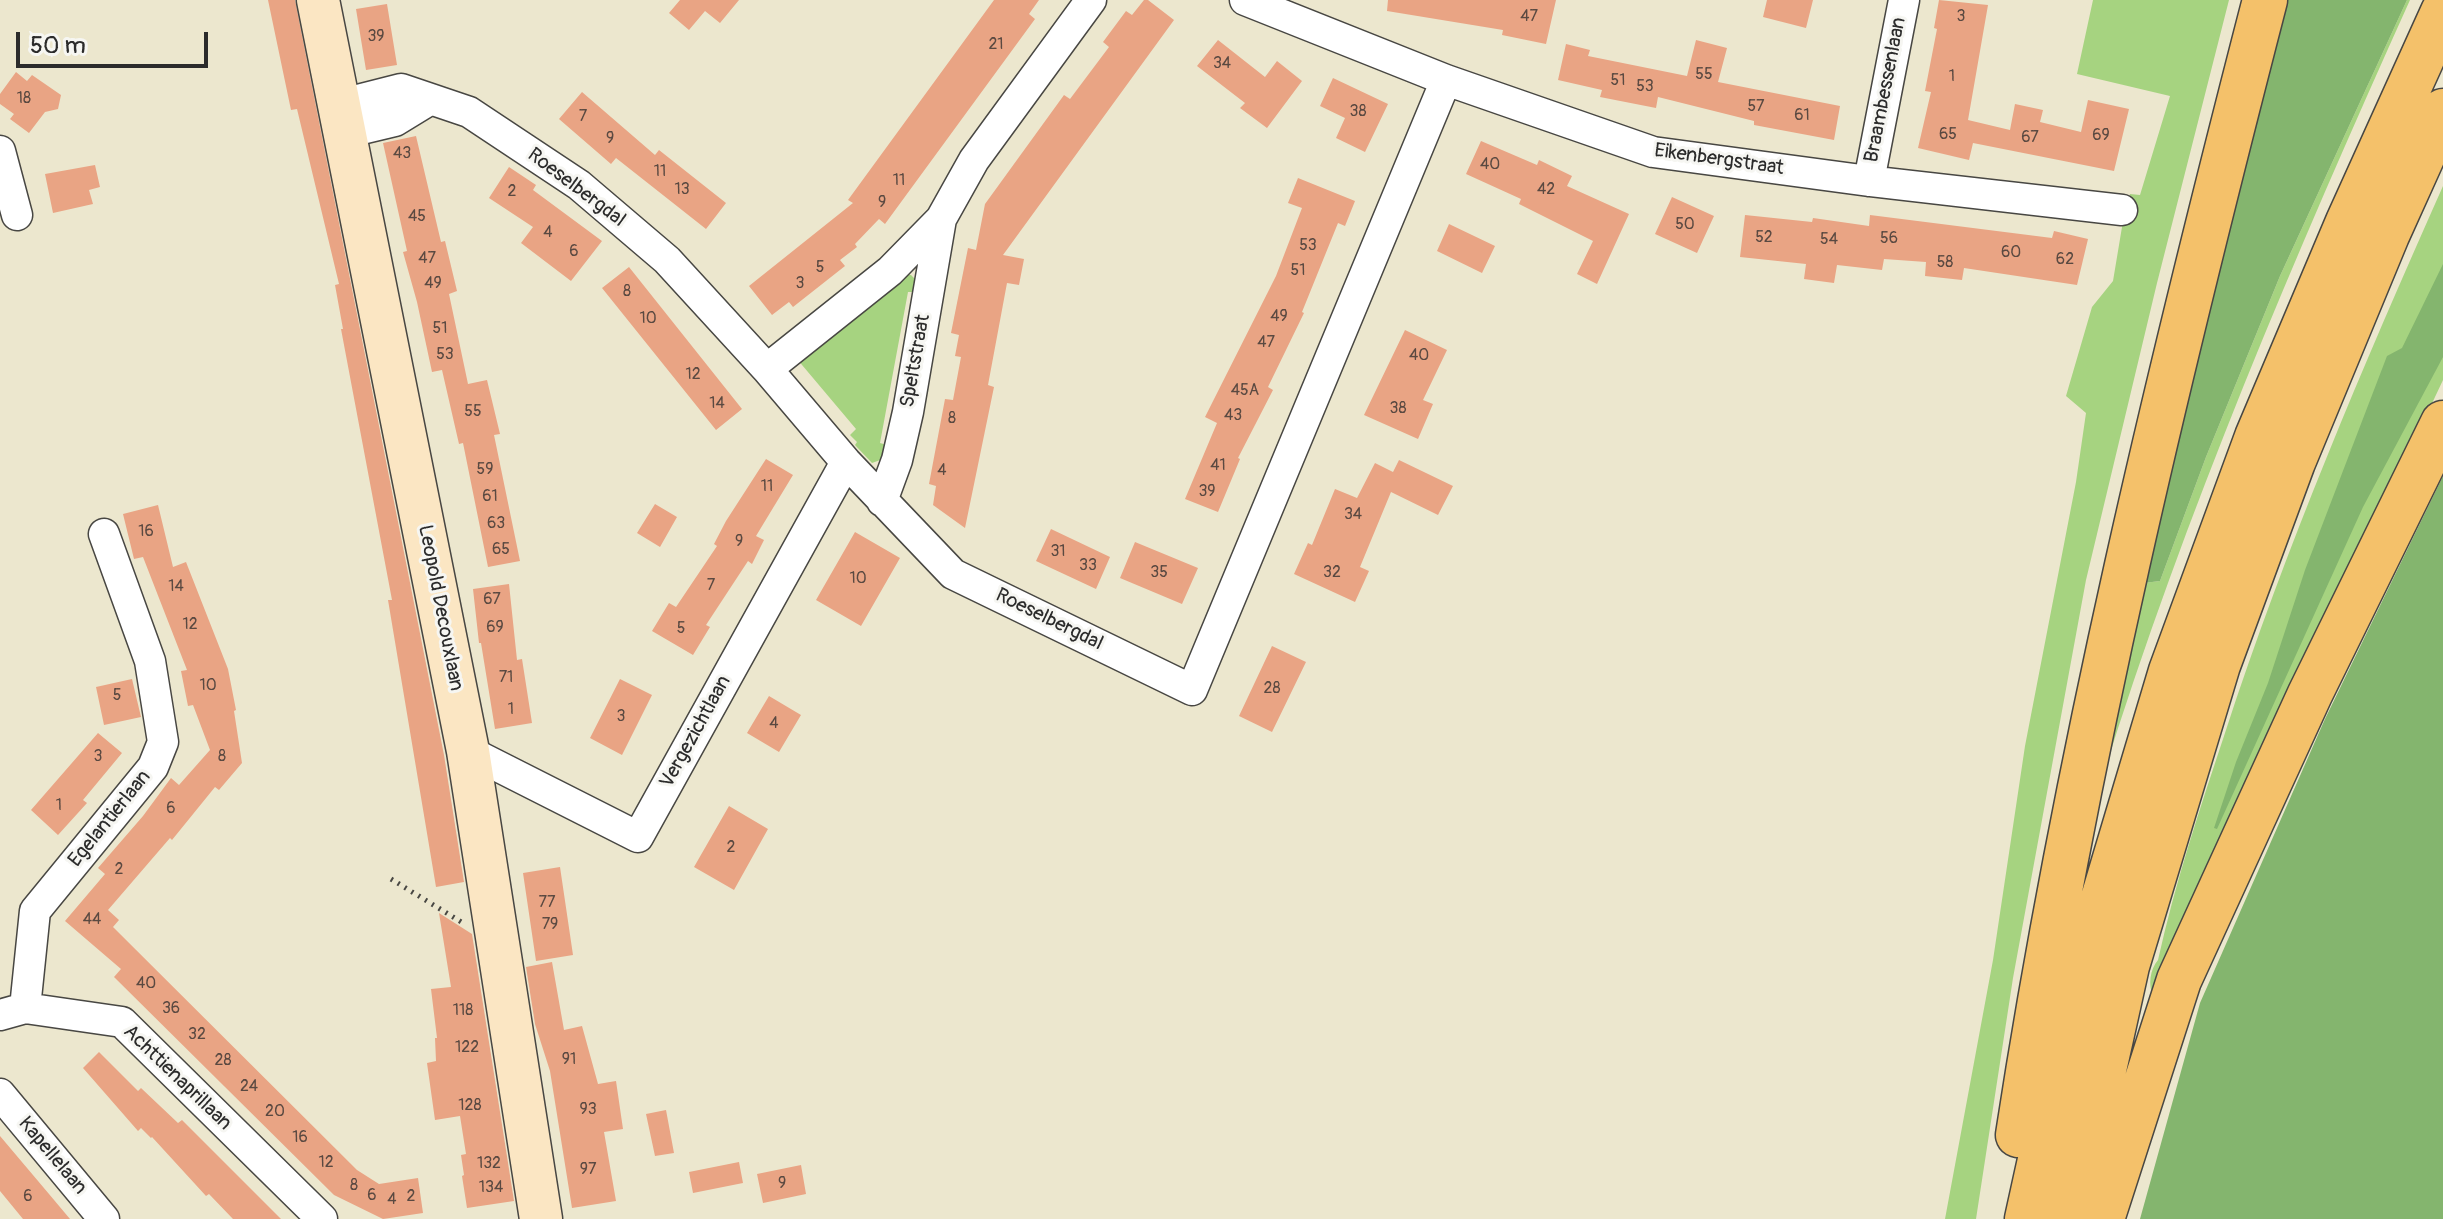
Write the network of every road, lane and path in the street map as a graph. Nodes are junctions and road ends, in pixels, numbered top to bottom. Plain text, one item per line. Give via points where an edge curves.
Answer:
1 (318, 0) edge
2 (1091, 0) edge
3 (1245, 0) edge
4 (1904, 0) edge
5 (2265, 0) edge
6 (2443, 12) edge
7 (1446, 80) junction
8 (2443, 111) edge
9 (342, 119) junction
10 (0, 151) edge
11 (1869, 181) junction
12 (2122, 210) dead end
13 (17, 215) dead end
14 (941, 219) junction
15 (767, 369) junction
16 (2443, 423) edge
17 (846, 462) junction
18 (882, 501) junction
19 (104, 534) dead end
20 (468, 751) junction
21 (391, 879) dead end
22 (498, 945) junction
23 (12, 1011) edge
24 (0, 1094) edge
25 (104, 1219) edge
26 (322, 1219) edge
27 (541, 1219) edge
28 (2005, 1219) edge
29 (2027, 1219) edge
30 (2071, 1219) edge
31 (2102, 1219) edge

1 - 9 street, Leopold Decouxlaan
2 - 14 street, Speltstraat via 974,160
3 - 7 street, Eikenbergstraat
4 - 11 street, Braambessenlaan
5 - 28 highway via 2192,280 2092,728 2043,975
6 - 29 highway via 2257,437 2171,671 2082,969
7 - 11 street, Eikenbergstraat via 1653,152
7 - 18 street, Roeselbergdal via 1192,690 953,574
8 - 30 highway via 2293,462 2218,665 2127,966
9 - 15 street, Roeselbergdal via 401,89 469,112 579,185 667,260
9 - 20 street, Leopold Decouxlaan
10 - 13 street
11 - 12 street, Eikenbergstraat
14 - 15 street, Speltstraat via 890,271
14 - 18 street, Speltstraat via 908,412
15 - 17 street, Roeselbergdal
16 - 31 highway via 2310,694 2179,980
17 - 18 street, Roeselbergdal
17 - 20 street, Vergezichtlaan via 638,837
19 - 23 street, Egelantierlaan via 150,661 163,742 153,767 35,911
20 - 22 street, Leopold Decouxlaan
21 - 22 path
22 - 27 street, Leopold Decouxlaan
23 - 26 street, Achttienaprillaan via 122,1022
24 - 25 street, Kapellelaan

